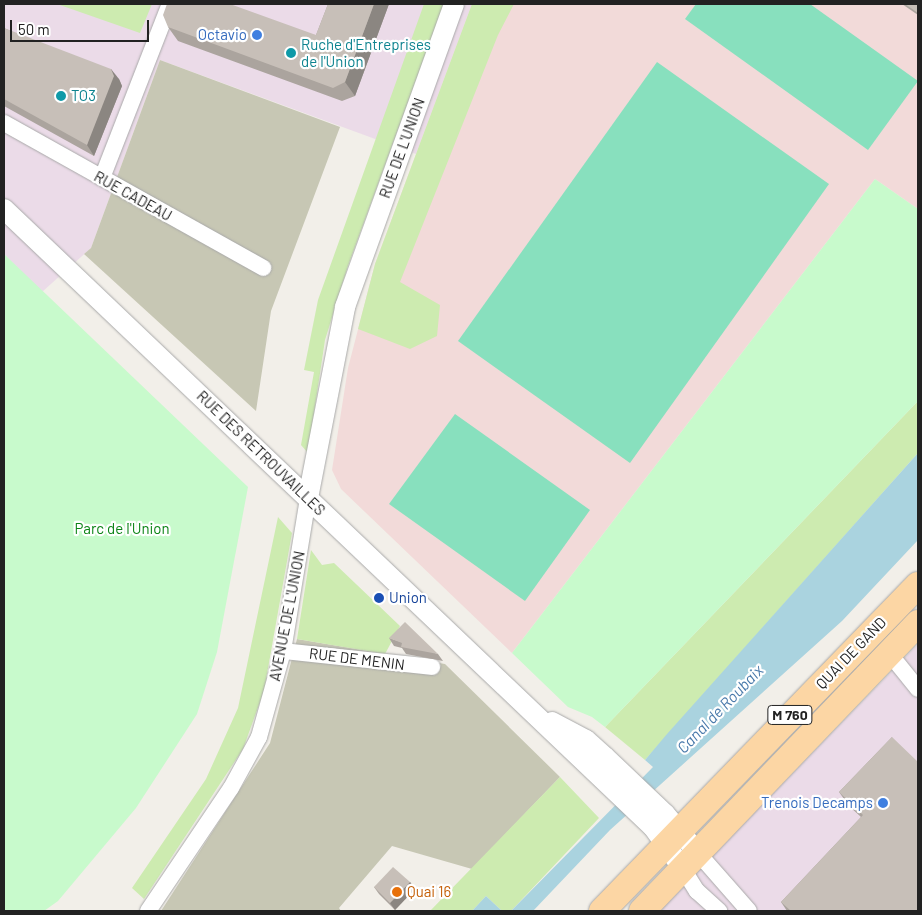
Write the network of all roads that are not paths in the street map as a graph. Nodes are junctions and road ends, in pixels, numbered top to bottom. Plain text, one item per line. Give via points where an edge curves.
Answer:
1 (170, 4) edge
2 (454, 4) edge
3 (4, 123) edge
4 (102, 178) junction
5 (4, 209) edge
6 (263, 268) dead end
7 (350, 292) joint
8 (308, 498) junction
9 (918, 585) edge
10 (918, 623) edge
11 (283, 650) junction
12 (889, 653) junction
13 (432, 668) dead end
14 (918, 689) edge
15 (666, 828) junction
16 (691, 861) junction
17 (148, 911) edge
18 (602, 911) edge
19 (642, 911) edge
20 (719, 911) edge
21 (749, 911) edge

1 - 4 street
2 - 7 street, RUE DE L'UNION
3 - 4 street, RUE CADEAU
4 - 6 street, RUE CADEAU
5 - 8 street, RUE DES RETROUVAILLES
7 - 8 street, AVENUE DE L'UNION
8 - 11 street, AVENUE DE L'UNION
8 - 15 street, RUE DES RETROUVAILLES via 519,698 560,727 586,740 598,763
9 - 15 main road, QUAI DE GAND / M 760
10 - 12 main road, QUAI DE GAND / M 760
11 - 13 street, RUE DE MENIN
11 - 17 street, AVENUE DE L'UNION via 266,716 246,763 206,828
12 - 14 street
12 - 16 main road, QUAI DE GAND / M 760
15 - 16 street, RUE DES RETROUVAILLES
15 - 18 main road, M 760
16 - 19 main road, M 760
16 - 20 street via 697,891
16 - 21 street

